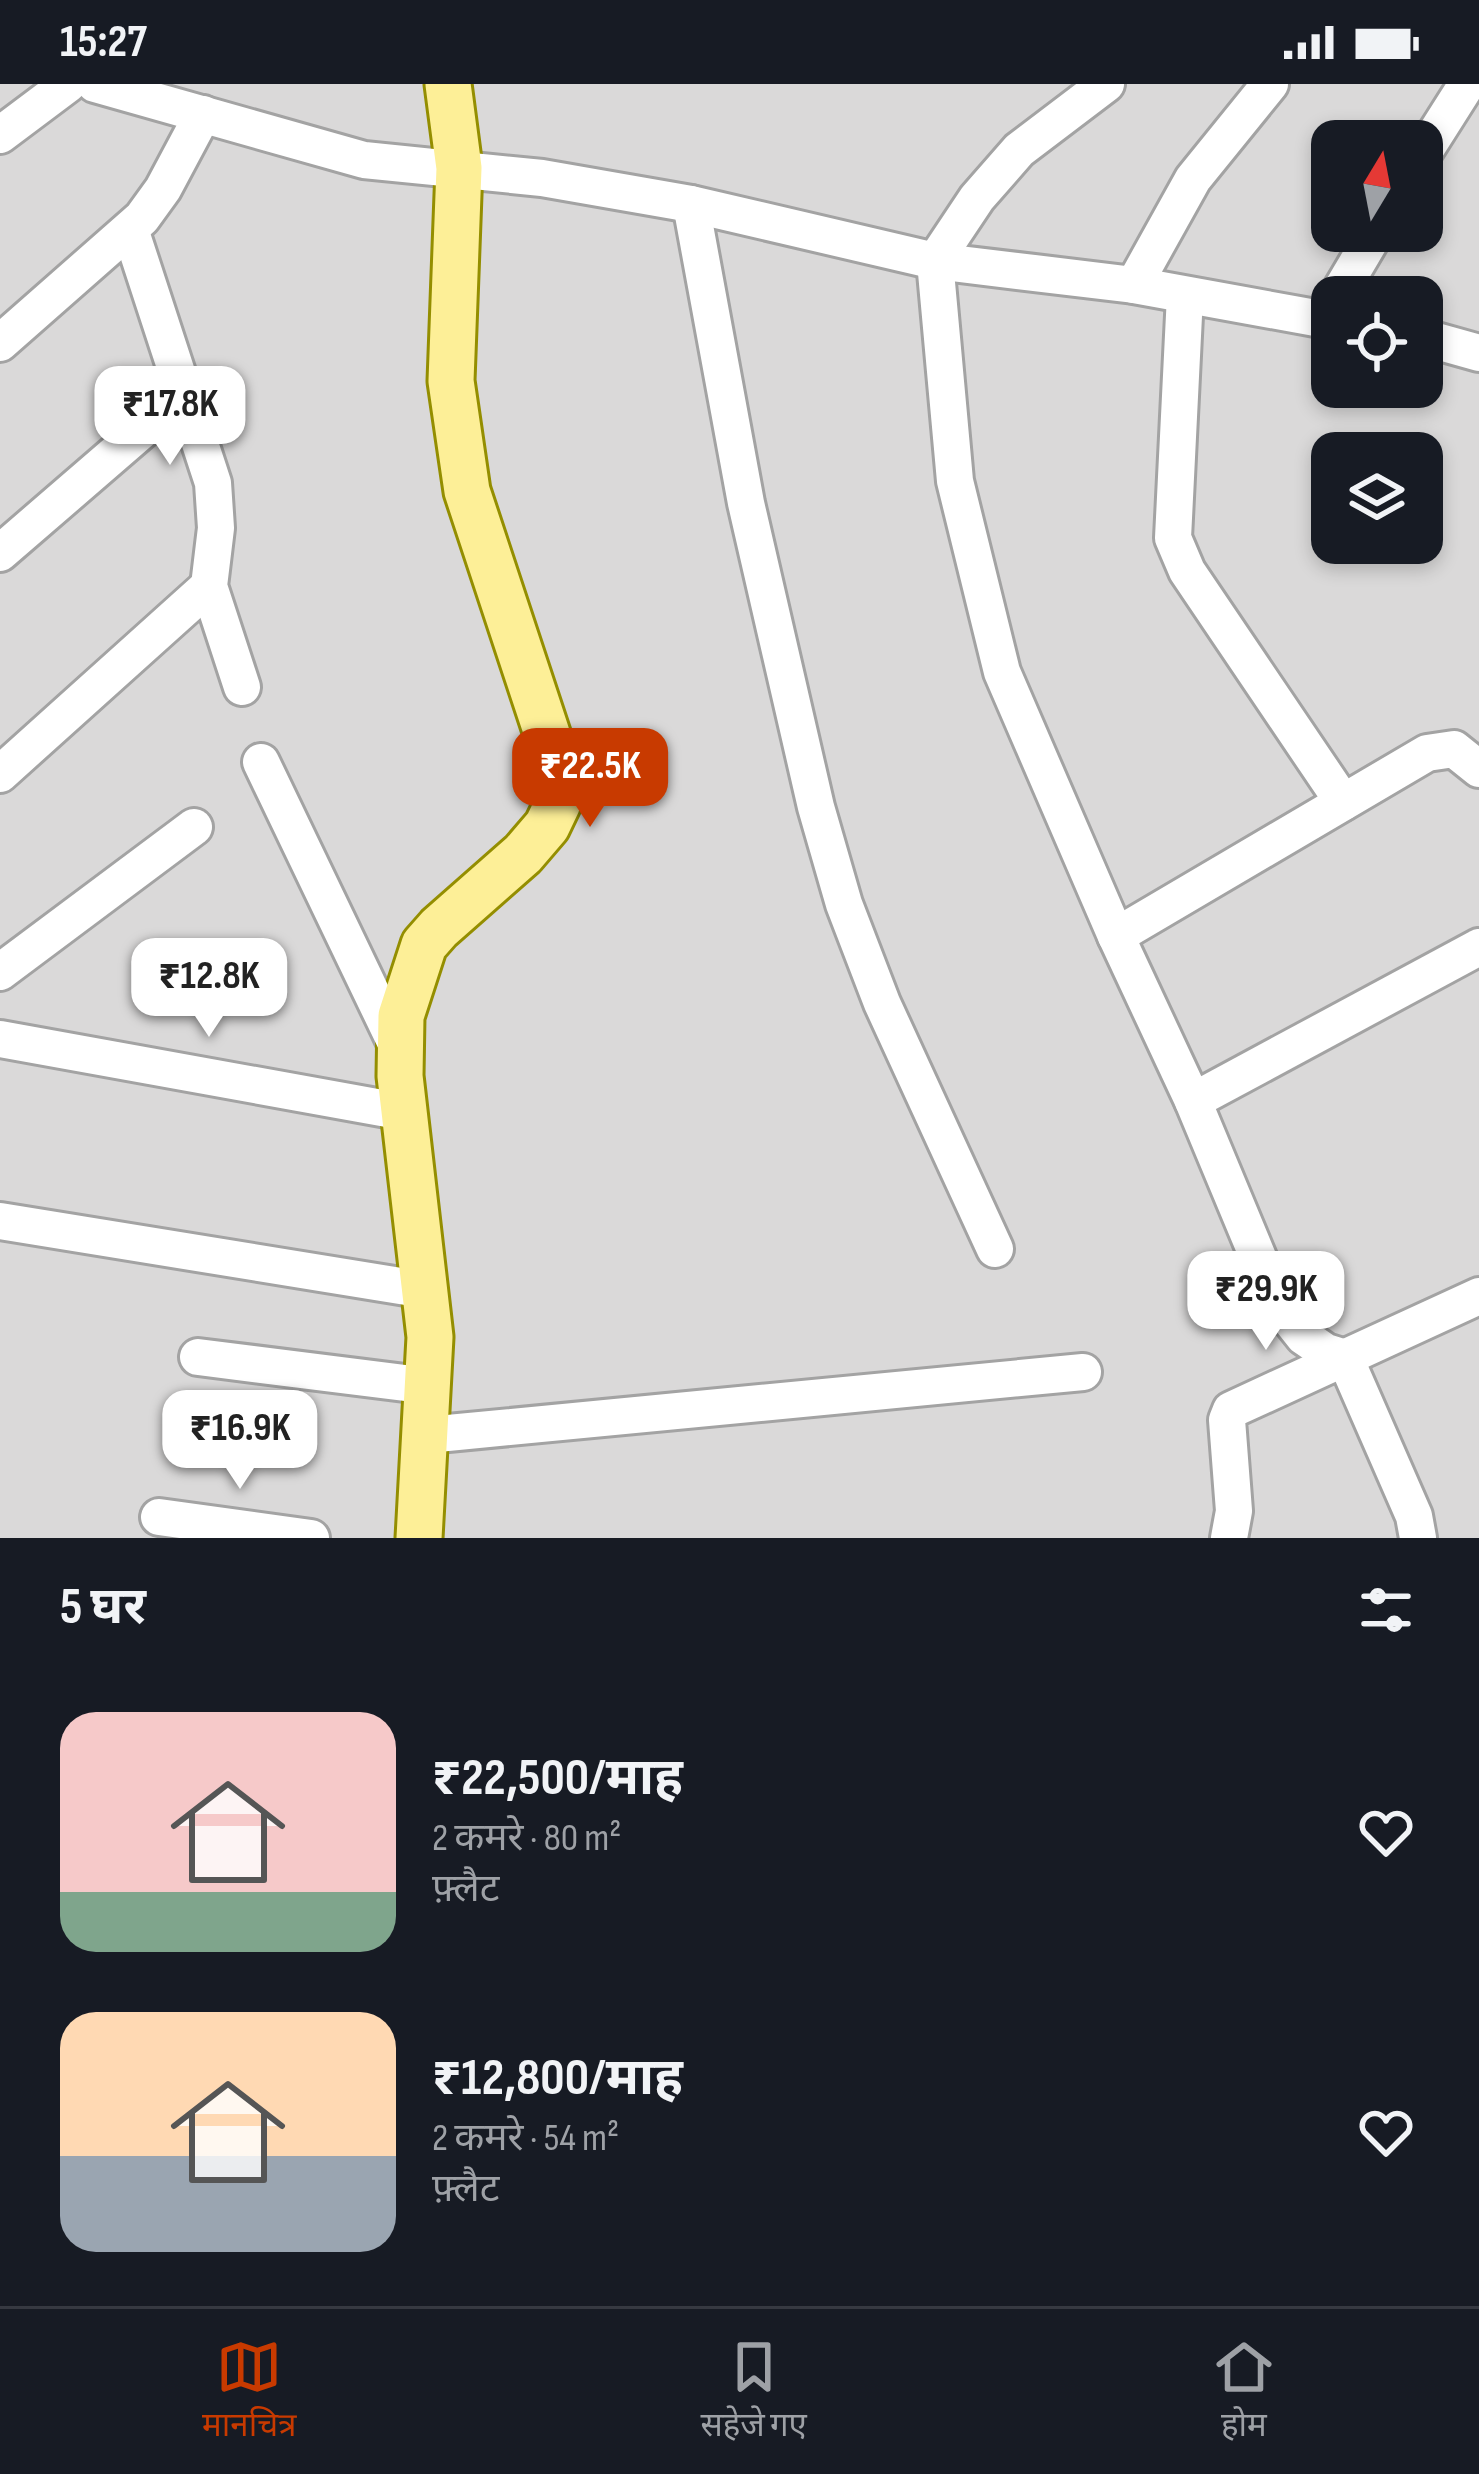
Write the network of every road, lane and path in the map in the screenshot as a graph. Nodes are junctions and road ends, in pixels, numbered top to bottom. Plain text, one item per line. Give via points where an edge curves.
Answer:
1 (68, 84) edge
2 (95, 84) edge
3 (1106, 84) edge
4 (1270, 84) edge
5 (1467, 84) edge
6 (454, 87) edge
7 (202, 115) junction
8 (1443, 122) edge
9 (0, 135) edge
10 (459, 168) junction
11 (691, 204) junction
12 (131, 232) junction
13 (935, 261) junction
14 (1134, 285) junction
15 (1185, 295) junction
16 (1311, 309) edge
17 (0, 343) edge
18 (1443, 343) edge
19 (1479, 352) edge
20 (184, 394) junction
21 (0, 553) edge
22 (209, 586) junction
23 (242, 687) dead end
24 (261, 762) dead end
25 (1479, 769) edge
26 (0, 774) edge
27 (1343, 802) junction
28 (194, 826) dead end
29 (1116, 936) junction
30 (1479, 947) edge
31 (0, 972) edge
32 (0, 1039) edge
33 (400, 1052) junction
34 (1193, 1101) junction
35 (404, 1112) junction
36 (0, 1221) edge
37 (995, 1250) dead end
38 (425, 1290) junction
39 (1479, 1296) edge
40 (198, 1357) dead end
41 (1346, 1358) junction
42 (1083, 1372) dead end
43 (429, 1386) junction
44 (427, 1435) junction
45 (159, 1517) dead end
46 (311, 1538) edge
47 (419, 1538) edge
48 (1228, 1538) edge
49 (1418, 1538) edge

1 - 9 street
2 - 7 street
3 - 13 street via 1019,150
4 - 14 street via 1192,179
5 - 8 street
6 - 10 main road
7 - 10 street via 364,160
7 - 12 street
10 - 11 street
10 - 33 main road via 451,381 458,443 559,770 558,802 523,854 424,945 406,990
11 - 13 street
11 - 37 street via 746,503 832,865 882,1003
12 - 17 street
12 - 20 street
13 - 14 street
13 - 29 street via 952,462 983,606 1002,672
14 - 15 street
15 - 16 street
15 - 27 street via 1172,538
18 - 19 street
20 - 21 street
20 - 22 street via 216,505
22 - 23 street
22 - 26 street
24 - 33 street
25 - 27 street via 1442,749
27 - 29 street
28 - 31 street
29 - 34 street
30 - 34 street
32 - 35 street
33 - 35 main road
34 - 41 street via 1277,1303 1304,1337
35 - 38 main road
36 - 38 street
38 - 43 main road
39 - 41 street
40 - 43 street
41 - 48 street via 1231,1410
41 - 49 street
42 - 44 street
43 - 44 main road
44 - 47 main road
45 - 46 street

